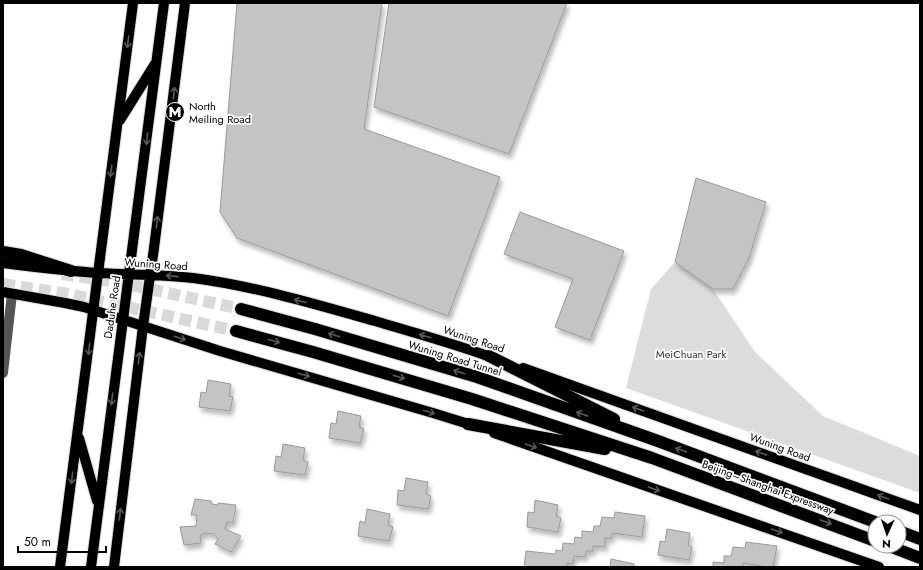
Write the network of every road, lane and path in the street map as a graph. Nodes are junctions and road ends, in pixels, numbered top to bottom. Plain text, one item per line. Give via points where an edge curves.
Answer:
1 (133, 3) edge
2 (164, 3) edge
3 (185, 3) edge
4 (157, 60) junction
5 (117, 124) junction
6 (3, 252) edge
7 (3, 262) edge
8 (71, 271) junction
9 (98, 273) junction
10 (129, 274) junction
11 (150, 275) junction
12 (8, 293) edge
13 (241, 309) tunnel mouth
14 (94, 310) junction
15 (122, 319) junction
16 (143, 326) junction
17 (236, 331) tunnel mouth
18 (489, 356) junction
19 (3, 373) edge
20 (468, 424) junction
21 (78, 432) junction
22 (658, 442) junction
23 (652, 458) junction
24 (98, 507) junction
25 (920, 510) edge
26 (867, 519) edge
27 (907, 534) edge
28 (867, 538) edge
29 (920, 539) edge
30 (907, 553) edge
31 (920, 558) edge
32 (60, 567) edge
33 (91, 567) edge
34 (114, 567) edge
35 (879, 567) edge

1 -> 5 main road, Daduhe Road
2 - 4 main road, Daduhe Road
11 -> 3 main road
4 - 5 main road
4 -> 10 main road, Daduhe Road
5 -> 9 main road, Daduhe Road
6 - 8 highway
7 - 8 main road, Wuning Road
8 - 9 main road, Wuning Road
9 - 10 main road, Wuning Road
9 - 14 main road, Daduhe Road
10 - 11 main road, Wuning Road
10 - 15 main road, Daduhe Road
11 - 16 main road
18 -> 11 main road, Wuning Road via 268,292 193,278
12 - 14 main road
12 - 19 street
22 -> 13 highway, Wuning Road Tunnel via 477,378
14 - 15 main road
14 -> 21 main road, Daduhe Road
15 - 16 main road
15 -> 24 main road, Daduhe Road
16 -> 20 main road
34 -> 16 main road
17 -> 23 highway via 472,399
18 - 22 highway
25 -> 18 main road, Wuning Road
20 - 23 highway
20 -> 35 main road
21 - 24 main road
21 -> 32 main road, Daduhe Road
26 -> 22 highway, Beijing–Shanghai Expressway
23 -> 28 highway, Beijing–Shanghai Expressway
24 - 33 main road, Daduhe Road
27 - 29 highway
30 - 31 highway

